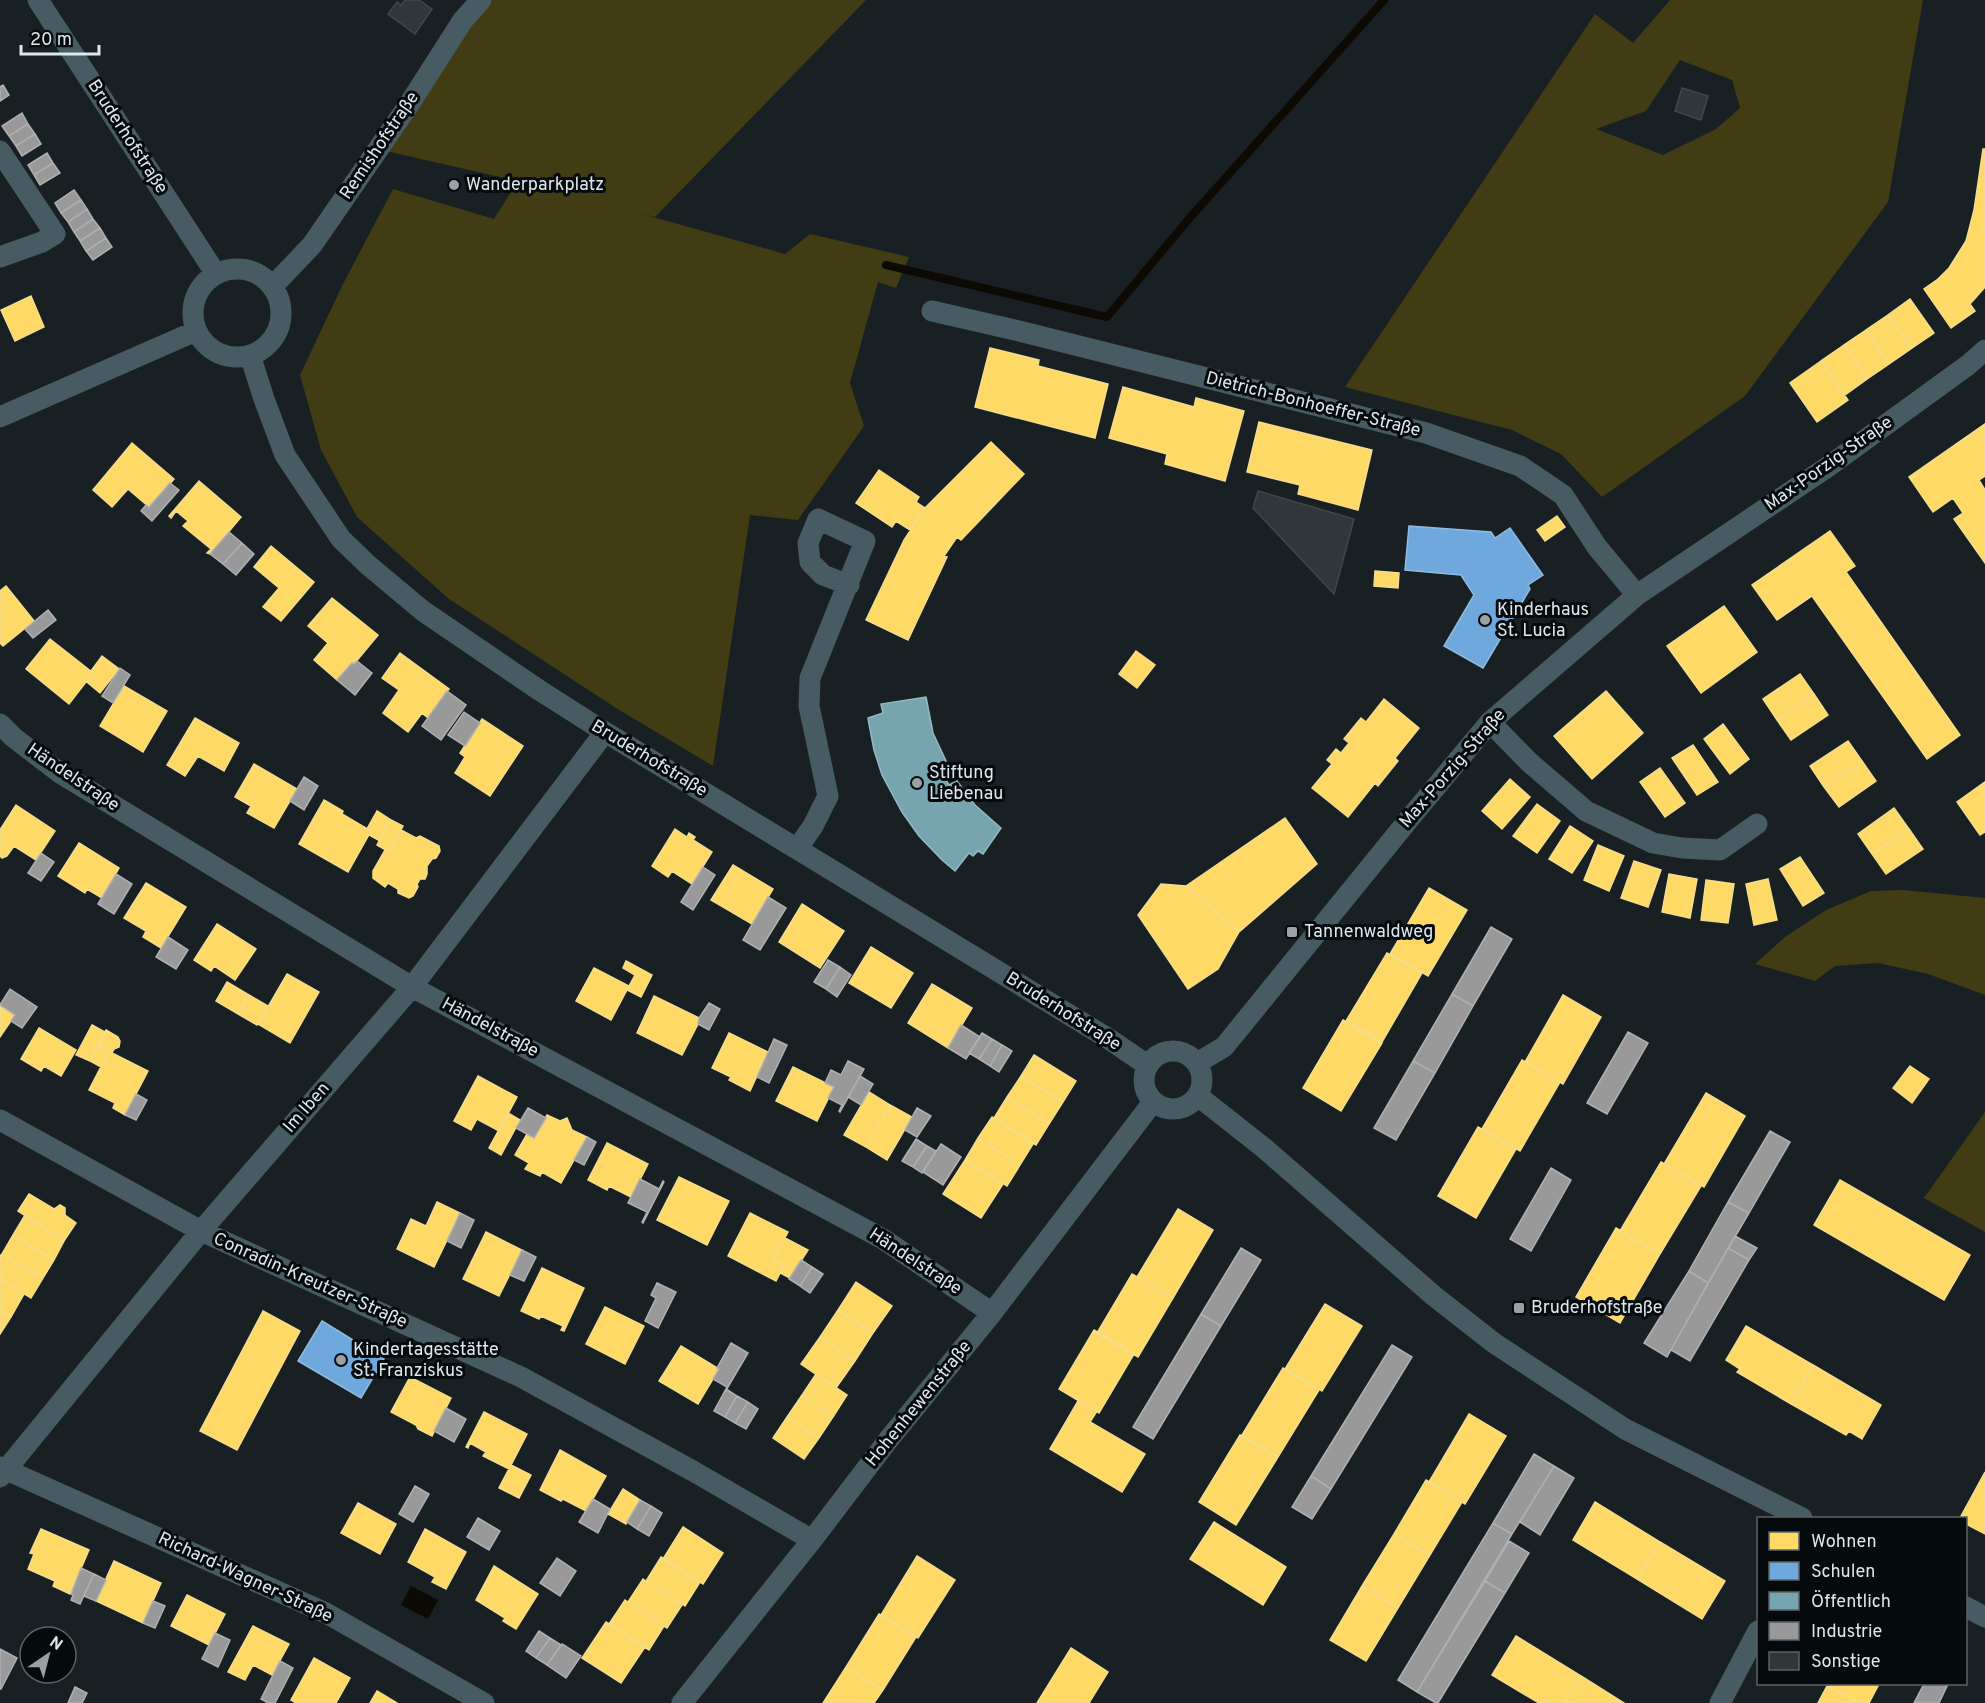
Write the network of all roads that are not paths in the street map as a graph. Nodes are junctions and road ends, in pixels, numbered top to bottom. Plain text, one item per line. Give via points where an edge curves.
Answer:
1 (38, 0) edge
2 (481, 0) edge
3 (0, 151) edge
4 (0, 257) edge
5 (216, 274) junction
6 (272, 286) junction
7 (932, 311) dead end
8 (196, 331) junction
9 (1985, 350) edge
10 (250, 355) junction
11 (0, 417) edge
12 (849, 585) dead end
13 (1637, 595) junction
14 (1490, 722) junction
15 (0, 724) edge
16 (605, 732) junction
17 (1757, 824) dead end
18 (797, 849) junction
19 (412, 987) junction
20 (1197, 1063) junction
21 (1148, 1065) junction
22 (1198, 1096) junction
23 (1153, 1102) junction
24 (0, 1120) edge
25 (201, 1231) junction
26 (992, 1313) junction
27 (2, 1471) edge
28 (1800, 1517) edge
29 (812, 1540) junction
30 (1967, 1608) edge
31 (1985, 1617) edge
32 (1757, 1633) edge
33 (484, 1703) edge
34 (682, 1703) edge
35 (1720, 1703) edge

1 - 5 street, Bruderhofstraße
2 - 6 street, Remishofstraße via 312,245
3 - 4 street via 55,234
5 - 6 street via 236,269 256,273
5 - 8 street via 200,289 192,309
6 - 10 street via 280,306 279,327 268,345
7 - 13 street, Dietrich-Bonhoeffer-Straße via 1426,433 1520,466 1563,495
8 - 10 street via 209,348 229,357
8 - 11 street
9 - 13 street, Max-Porzig-Straße via 1829,466
10 - 16 street, Bruderhofstraße via 285,455 341,539 423,611
12 - 18 street via 810,678 809,706 828,796
13 - 14 street, Max-Porzig-Straße
14 - 17 street via 1586,811 1653,843 1720,850
14 - 20 street, Max-Porzig-Straße via 1224,1047
15 - 19 street, Händelstraße via 60,773
16 - 18 street, Bruderhofstraße
16 - 19 street, Im Iben
18 - 21 street, Bruderhofstraße
19 - 25 street, Im Iben
19 - 26 street, Händelstraße via 883,1239
20 - 21 street via 1177,1051 1155,1056
20 - 22 street via 1202,1073
21 - 23 street via 1143,1078 1145,1091
22 - 23 street via 1177,1110 1164,1109
22 - 28 street via 1494,1343 1625,1429
23 - 26 street, Hohenhewenstraße
24 - 25 street, Conradin-Kreutzer-Straße
25 - 27 street, Im Iben
25 - 29 street, Conradin-Kreutzer-Straße via 520,1377
26 - 29 street, Hohenhewenstraße
27 - 33 street, Richard-Wagner-Straße via 326,1613
29 - 34 street, Hohenhewenstraße
30 - 31 street
32 - 35 street

